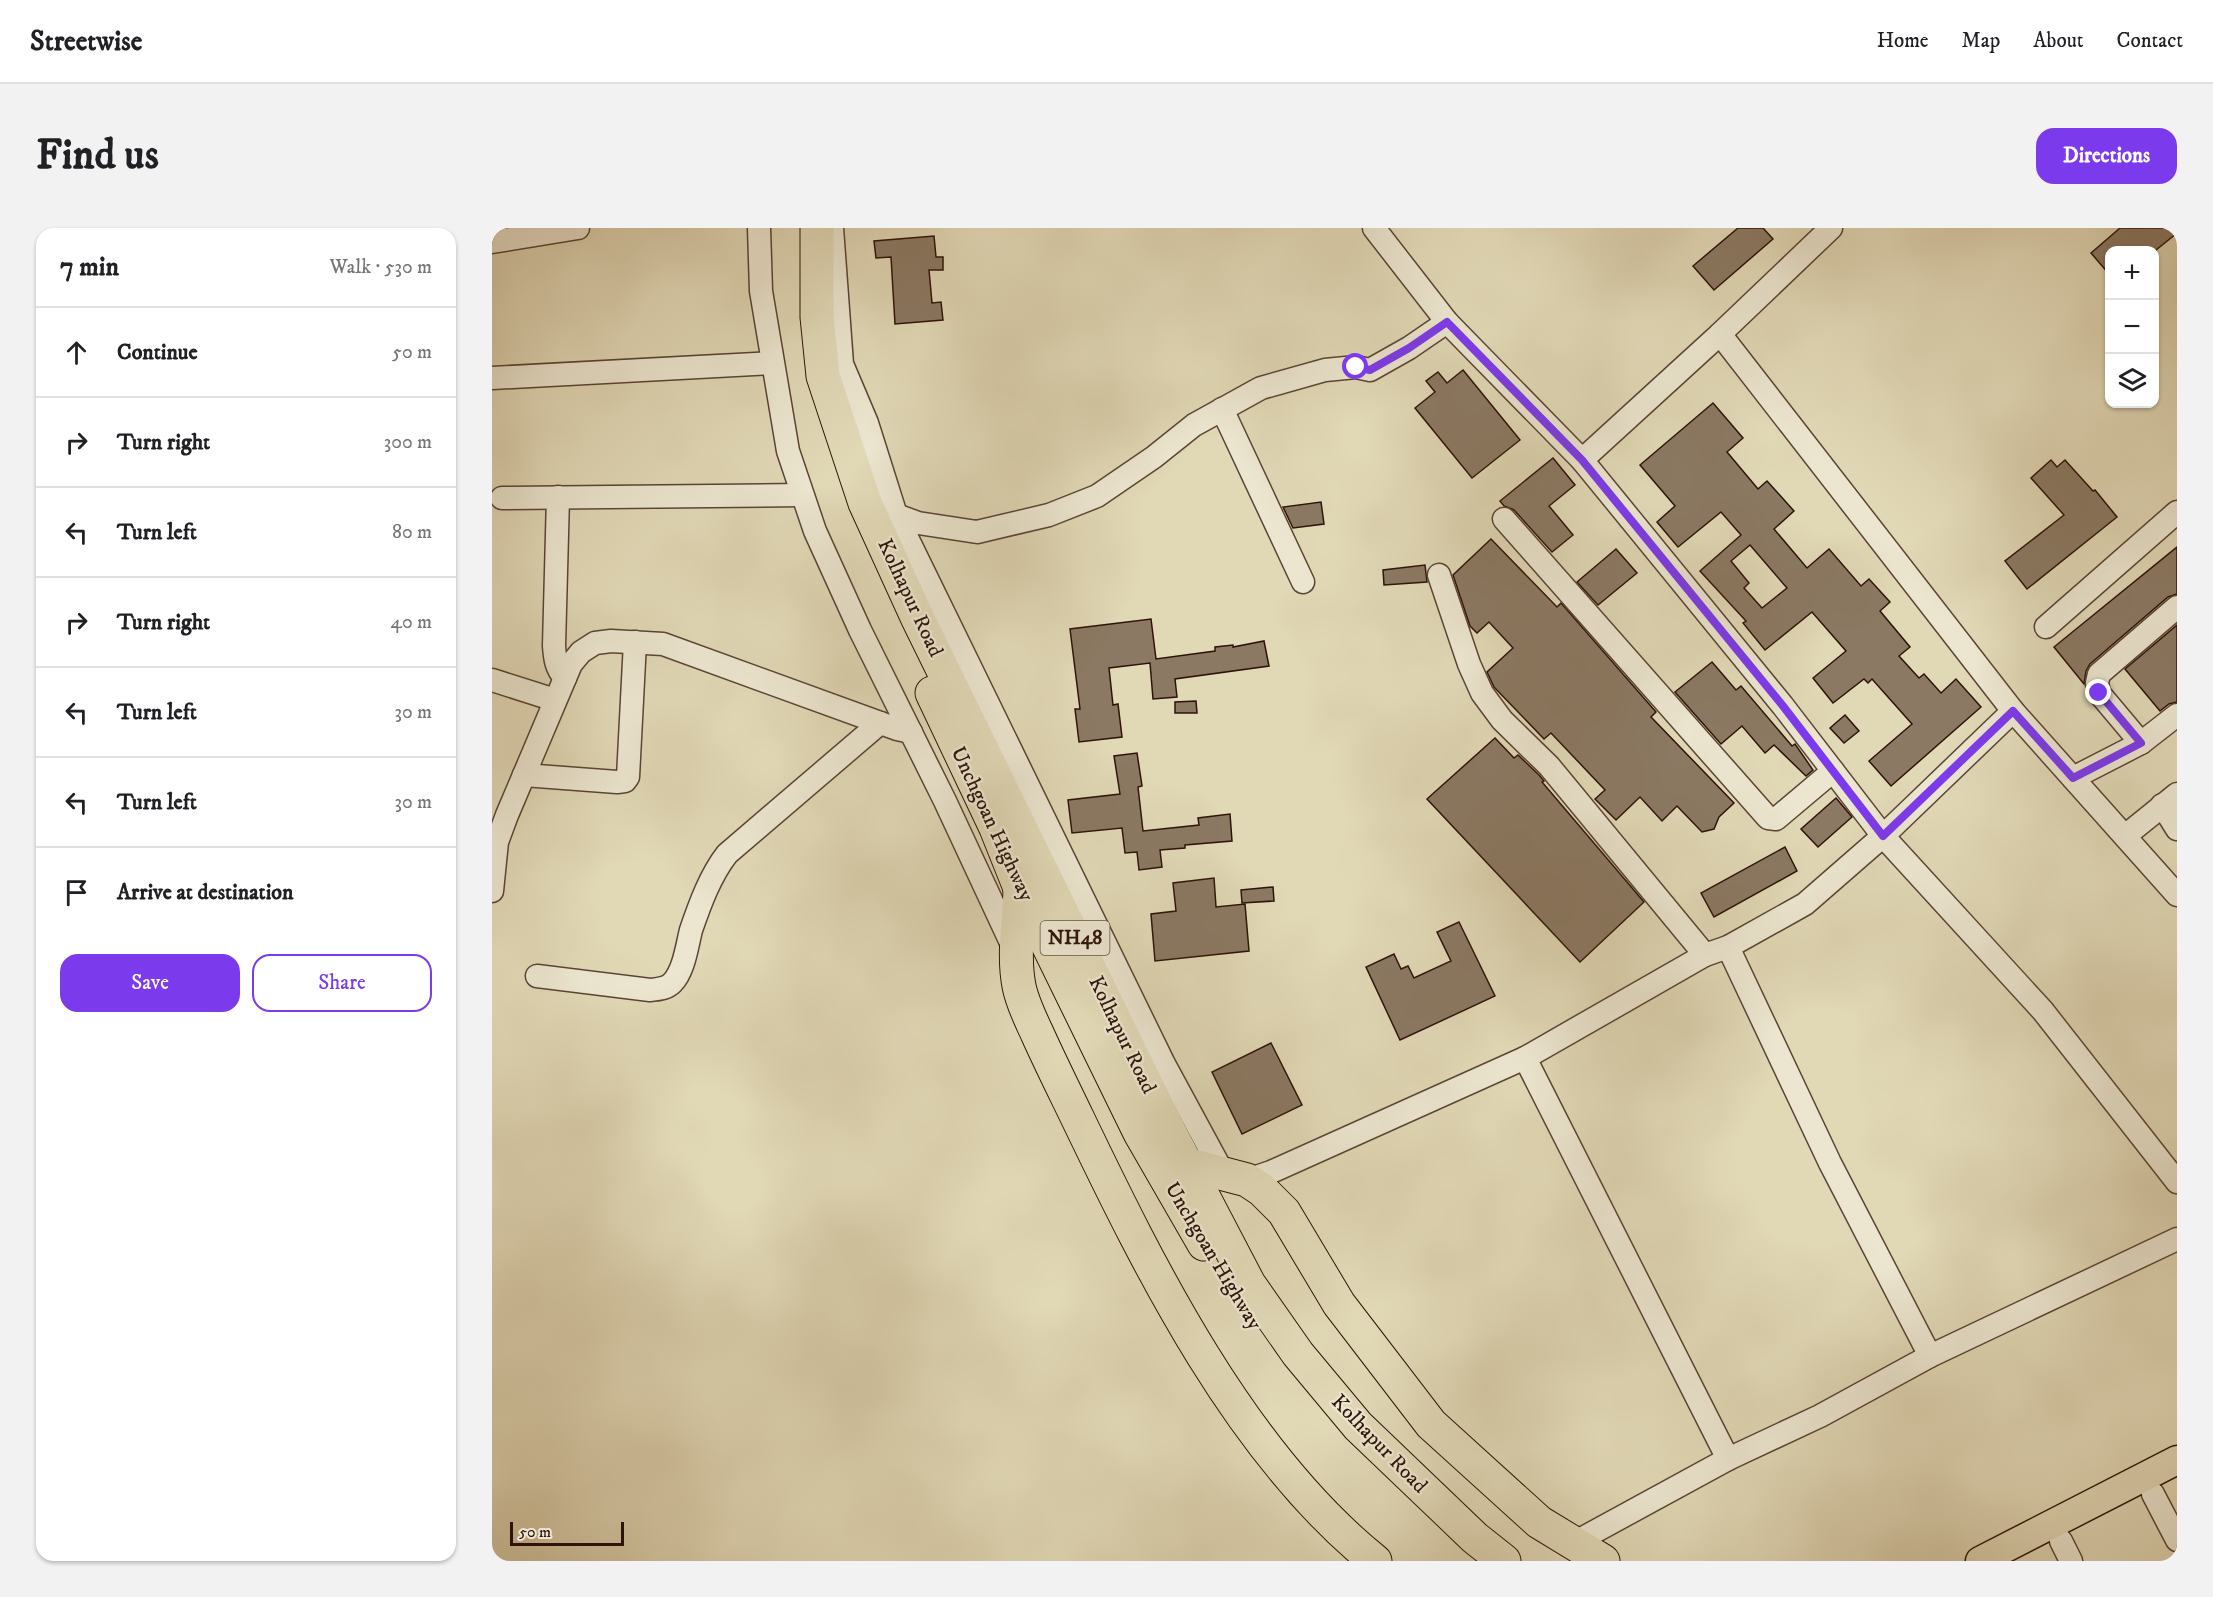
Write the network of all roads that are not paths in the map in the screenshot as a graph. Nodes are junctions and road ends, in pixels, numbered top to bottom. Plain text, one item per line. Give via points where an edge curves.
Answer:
1 (578, 228) edge
2 (759, 228) edge
3 (797, 228) edge
4 (818, 228) edge
5 (832, 228) edge
6 (1374, 228) edge
7 (1821, 231) edge
8 (492, 242) edge
9 (1447, 322) junction
10 (1720, 334) junction
11 (772, 363) junction
12 (492, 378) edge
13 (1222, 409) junction
14 (1582, 460) junction
15 (802, 495) junction
16 (558, 497) junction
17 (502, 498) dead end
18 (2177, 512) edge
19 (896, 515) junction
20 (1504, 519) dead end
21 (1439, 575) dead end
22 (1303, 582) dead end
23 (2177, 607) edge
24 (2046, 627) dead end
25 (635, 642) junction
26 (565, 678) junction
27 (492, 680) edge
28 (555, 700) junction
29 (2013, 711) junction
30 (2177, 715) edge
31 (880, 723) junction
32 (911, 732) junction
33 (2141, 743) junction
34 (1833, 771) junction
35 (524, 775) junction
36 (2073, 778) junction
37 (502, 799) edge
38 (2170, 800) edge
39 (2177, 829) edge
40 (1883, 836) junction
41 (2125, 836) junction
42 (495, 841) edge
43 (1020, 888) junction
44 (492, 891) edge
45 (2177, 895) edge
46 (1728, 947) junction
47 (1705, 955) junction
48 (1018, 956) junction
49 (537, 976) dead end
50 (1525, 1058) junction
51 (1186, 1164) junction
52 (1235, 1177) junction
53 (2177, 1182) edge
54 (2177, 1239) edge
55 (1930, 1356) junction
56 (1728, 1459) junction
57 (2177, 1460) edge
58 (2165, 1488) edge
59 (2177, 1540) edge
60 (1572, 1544) junction
61 (2066, 1551) edge
62 (1375, 1561) edge
63 (1469, 1561) edge
64 (1504, 1561) edge
65 (1603, 1561) edge
66 (1980, 1561) edge
67 (2022, 1561) edge

1 - 8 street
2 - 11 street via 761,291
3 - 43 highway, Unchgoan Highway / NH48 via 801,350 809,394 837,486 856,535 900,620 996,828
4 - 51 highway, Kolhapur Road / NH48 via 817,317 823,376 865,503 917,617
5 - 19 street via 842,364 867,423
6 - 9 street
7 - 10 street
9 - 13 street via 1370,370 1326,370 1261,388
9 - 14 street
10 - 14 street
10 - 29 street
11 - 12 street
11 - 15 street via 788,451
13 - 19 street via 1098,496 1049,515 977,532 918,523
13 - 22 street
14 - 34 street
15 - 16 street
15 - 32 street via 860,630
16 - 17 street
16 - 26 street via 554,646 555,662
18 - 24 street
19 - 52 street via 1154,1044
20 - 34 street via 1768,818 1776,819
21 - 47 street via 1482,693 1502,720 1549,766
23 - 33 street via 2099,674 2099,693
25 - 26 street via 596,643 581,652
25 - 31 street via 663,644
25 - 35 street via 625,781
26 - 28 street
27 - 28 street
28 - 35 street
29 - 36 street
29 - 40 street
30 - 33 street
31 - 32 street
31 - 49 street via 716,867 671,984 650,990
32 - 48 street
33 - 36 street
34 - 40 street
35 - 37 street
36 - 41 street
37 - 42 street
38 - 39 street
38 - 41 street
40 - 46 street via 1805,904
40 - 53 street via 2043,1011
41 - 45 street
42 - 44 street
43 - 48 highway
43 - 63 highway, Unchgoan Highway / NH48 via 1140,1133 1238,1302 1278,1362 1338,1436 1396,1496
46 - 47 street
46 - 55 street via 1830,1163
47 - 50 street
48 - 62 highway via 1019,985 1048,1059 1120,1207 1189,1331 1252,1430 1310,1501
50 - 52 street via 1271,1172
50 - 56 street
51 - 52 highway
51 - 64 highway, Kolhapur Road / NH48 via 1249,1284 1298,1354 1358,1426
52 - 60 highway via 1262,1190 1284,1212 1339,1304 1431,1425 1539,1522
54 - 55 street
55 - 56 street via 1820,1416
56 - 60 street
57 - 66 main road
58 - 59 street
58 - 61 main road
60 - 65 highway
61 - 67 main road

